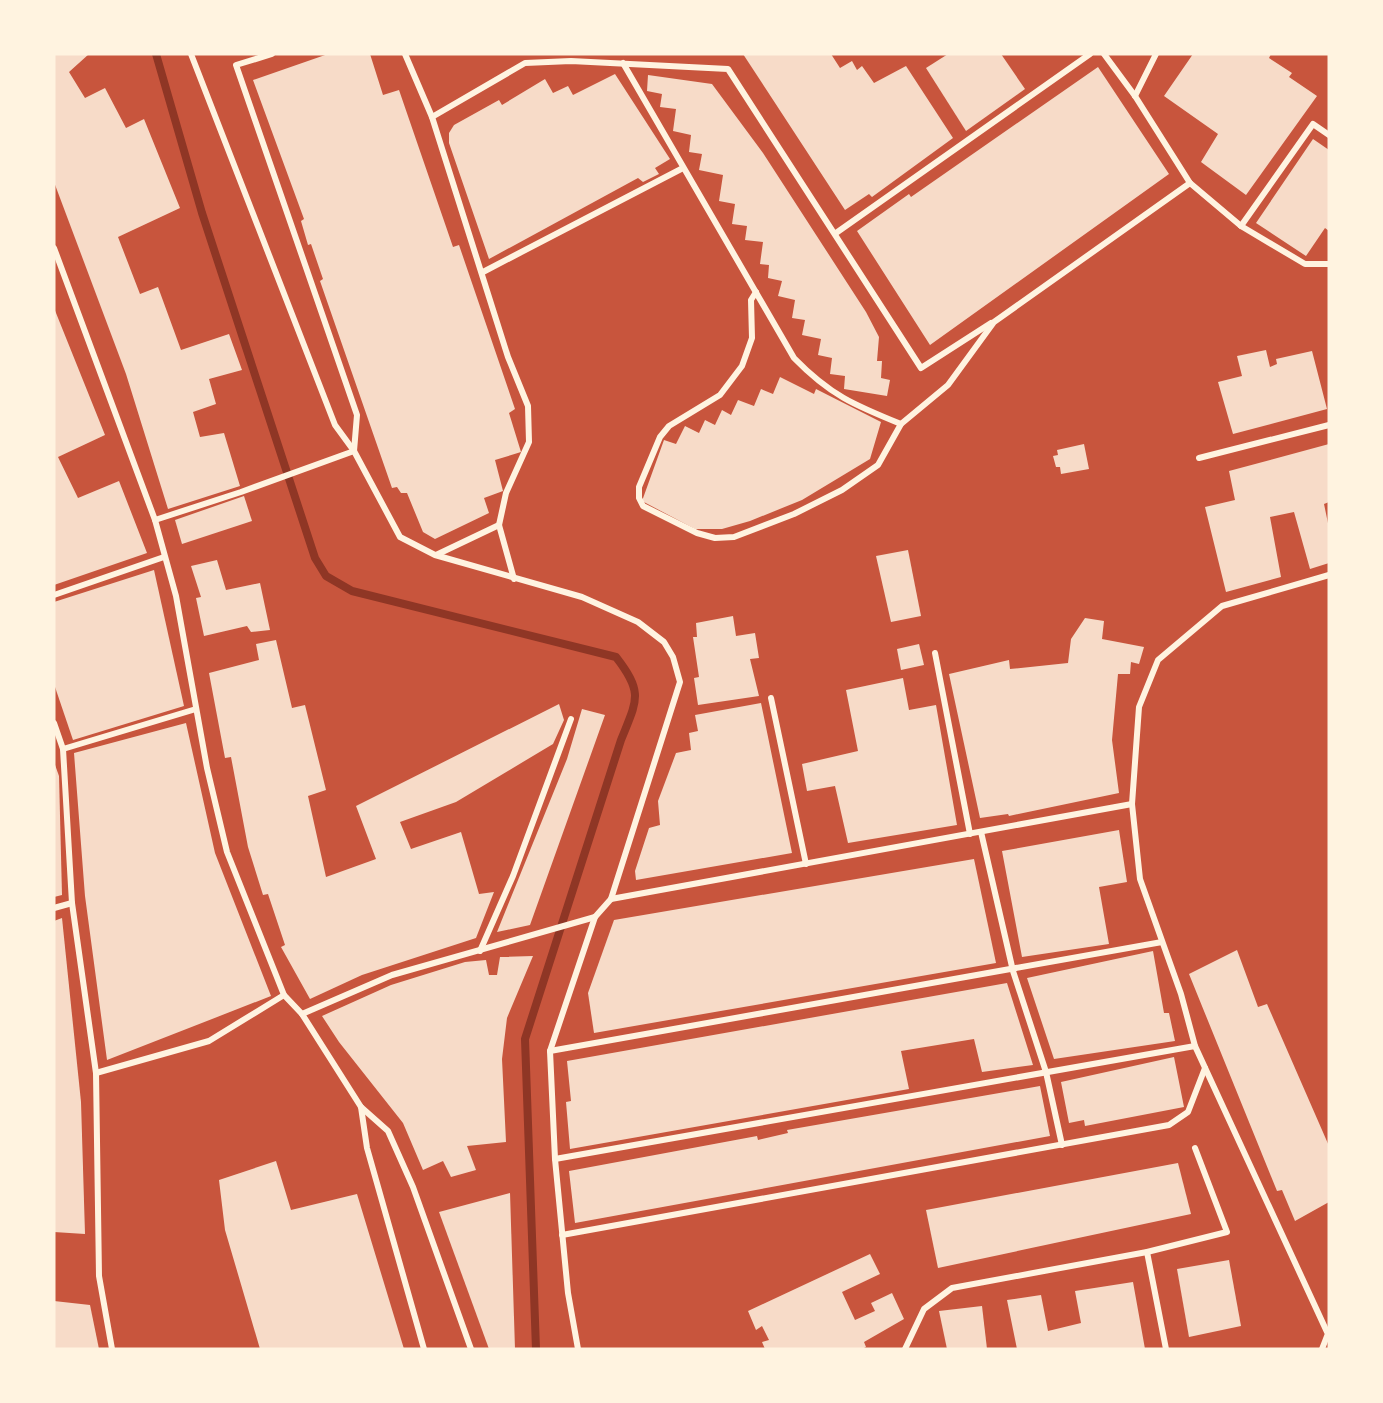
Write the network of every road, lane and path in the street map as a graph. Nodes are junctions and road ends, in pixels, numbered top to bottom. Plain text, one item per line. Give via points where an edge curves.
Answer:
1 (191, 54) edge
2 (272, 54) edge
3 (405, 54) edge
4 (1090, 54) edge
5 (1104, 54) edge
6 (1156, 54) edge
7 (623, 63) junction
8 (1135, 96) junction
9 (432, 117) junction
10 (1329, 135) edge
11 (683, 168) junction
12 (1190, 183) junction
13 (1241, 226) junction
14 (836, 233) junction
15 (54, 248) edge
16 (1329, 264) edge
17 (483, 272) junction
18 (756, 292) junction
19 (993, 322) junction
20 (901, 424) junction
21 (1329, 425) edge
22 (354, 451) junction
23 (1199, 458) dead end
24 (155, 520) junction
25 (499, 525) junction
26 (435, 555) junction
27 (164, 557) junction
28 (1329, 575) edge
29 (514, 579) junction
30 (54, 595) edge
31 (935, 653) dead end
32 (771, 698) dead end
33 (196, 709) junction
34 (572, 718) dead end
35 (54, 723) edge
36 (63, 749) junction
37 (1132, 804) junction
38 (981, 832) junction
39 (969, 834) junction
40 (806, 864) junction
41 (610, 899) junction
42 (72, 903) junction
43 (54, 908) edge
44 (595, 917) junction
45 (1162, 942) junction
46 (480, 951) junction
47 (1013, 970) junction
48 (284, 996) junction
49 (302, 1014) junction
50 (1195, 1046) junction
51 (550, 1051) junction
52 (1205, 1068) junction
53 (1046, 1072) junction
54 (96, 1073) junction
55 (361, 1107) junction
56 (1062, 1145) junction
57 (1195, 1148) dead end
58 (555, 1159) junction
59 (562, 1234) junction
60 (1147, 1252) junction
61 (1328, 1331) edge
62 (112, 1349) edge
63 (424, 1349) edge
64 (471, 1349) edge
65 (578, 1349) edge
66 (905, 1349) edge
67 (1166, 1349) edge
68 (1322, 1349) edge

1 - 22 street via 335,425
2 - 22 street via 236,65 357,415
3 - 9 street
4 - 14 street
5 - 8 street
6 - 8 street
7 - 9 street via 525,63
7 - 11 street
7 - 14 street via 728,69
8 - 12 street
9 - 17 street
10 - 13 street via 1312,124
11 - 17 street
11 - 18 street
12 - 13 street
12 - 19 street
13 - 16 street via 1305,264
14 - 19 street via 921,368
15 - 24 street
17 - 25 street via 508,357 528,406 529,442 506,493
18 - 20 street via 795,358 819,384 840,398
18 - 20 street via 751,300 752,338 742,366 720,395 669,426 660,437 643,477 639,498 643,506 697,533 715,538 734,537 842,490 878,465
19 - 20 street via 948,385
21 - 23 street
22 - 24 street
22 - 26 street via 400,537
24 - 27 street
25 - 26 street
25 - 29 street
26 - 29 street
27 - 30 street
27 - 33 street via 176,596
28 - 37 street via 1222,606 1158,660 1139,707
29 - 41 street via 582,597 638,622 664,642 678,674 680,682
31 - 39 street
32 - 40 street
33 - 36 street
33 - 48 street via 227,852
34 - 46 street via 513,876
35 - 36 street
36 - 42 street
37 - 38 street
37 - 45 street via 1140,879
38 - 39 street
38 - 47 street
39 - 40 street
40 - 41 street
41 - 44 street
42 - 43 street
42 - 54 street
44 - 46 street
44 - 51 street
45 - 47 street
45 - 50 street
46 - 49 street via 392,975
47 - 51 street
47 - 53 street
48 - 49 street
48 - 54 street via 209,1041
49 - 55 street
50 - 52 street
50 - 53 street
51 - 58 street
52 - 56 street via 1188,1112 1169,1125
52 - 61 street
53 - 56 street
53 - 58 street
54 - 62 street via 99,1276
55 - 63 street via 367,1148
55 - 64 street via 388,1131 413,1187
56 - 59 street
57 - 60 street via 1227,1232
58 - 59 street
59 - 65 street
60 - 66 street via 952,1288 924,1309
60 - 67 street
61 - 68 street

